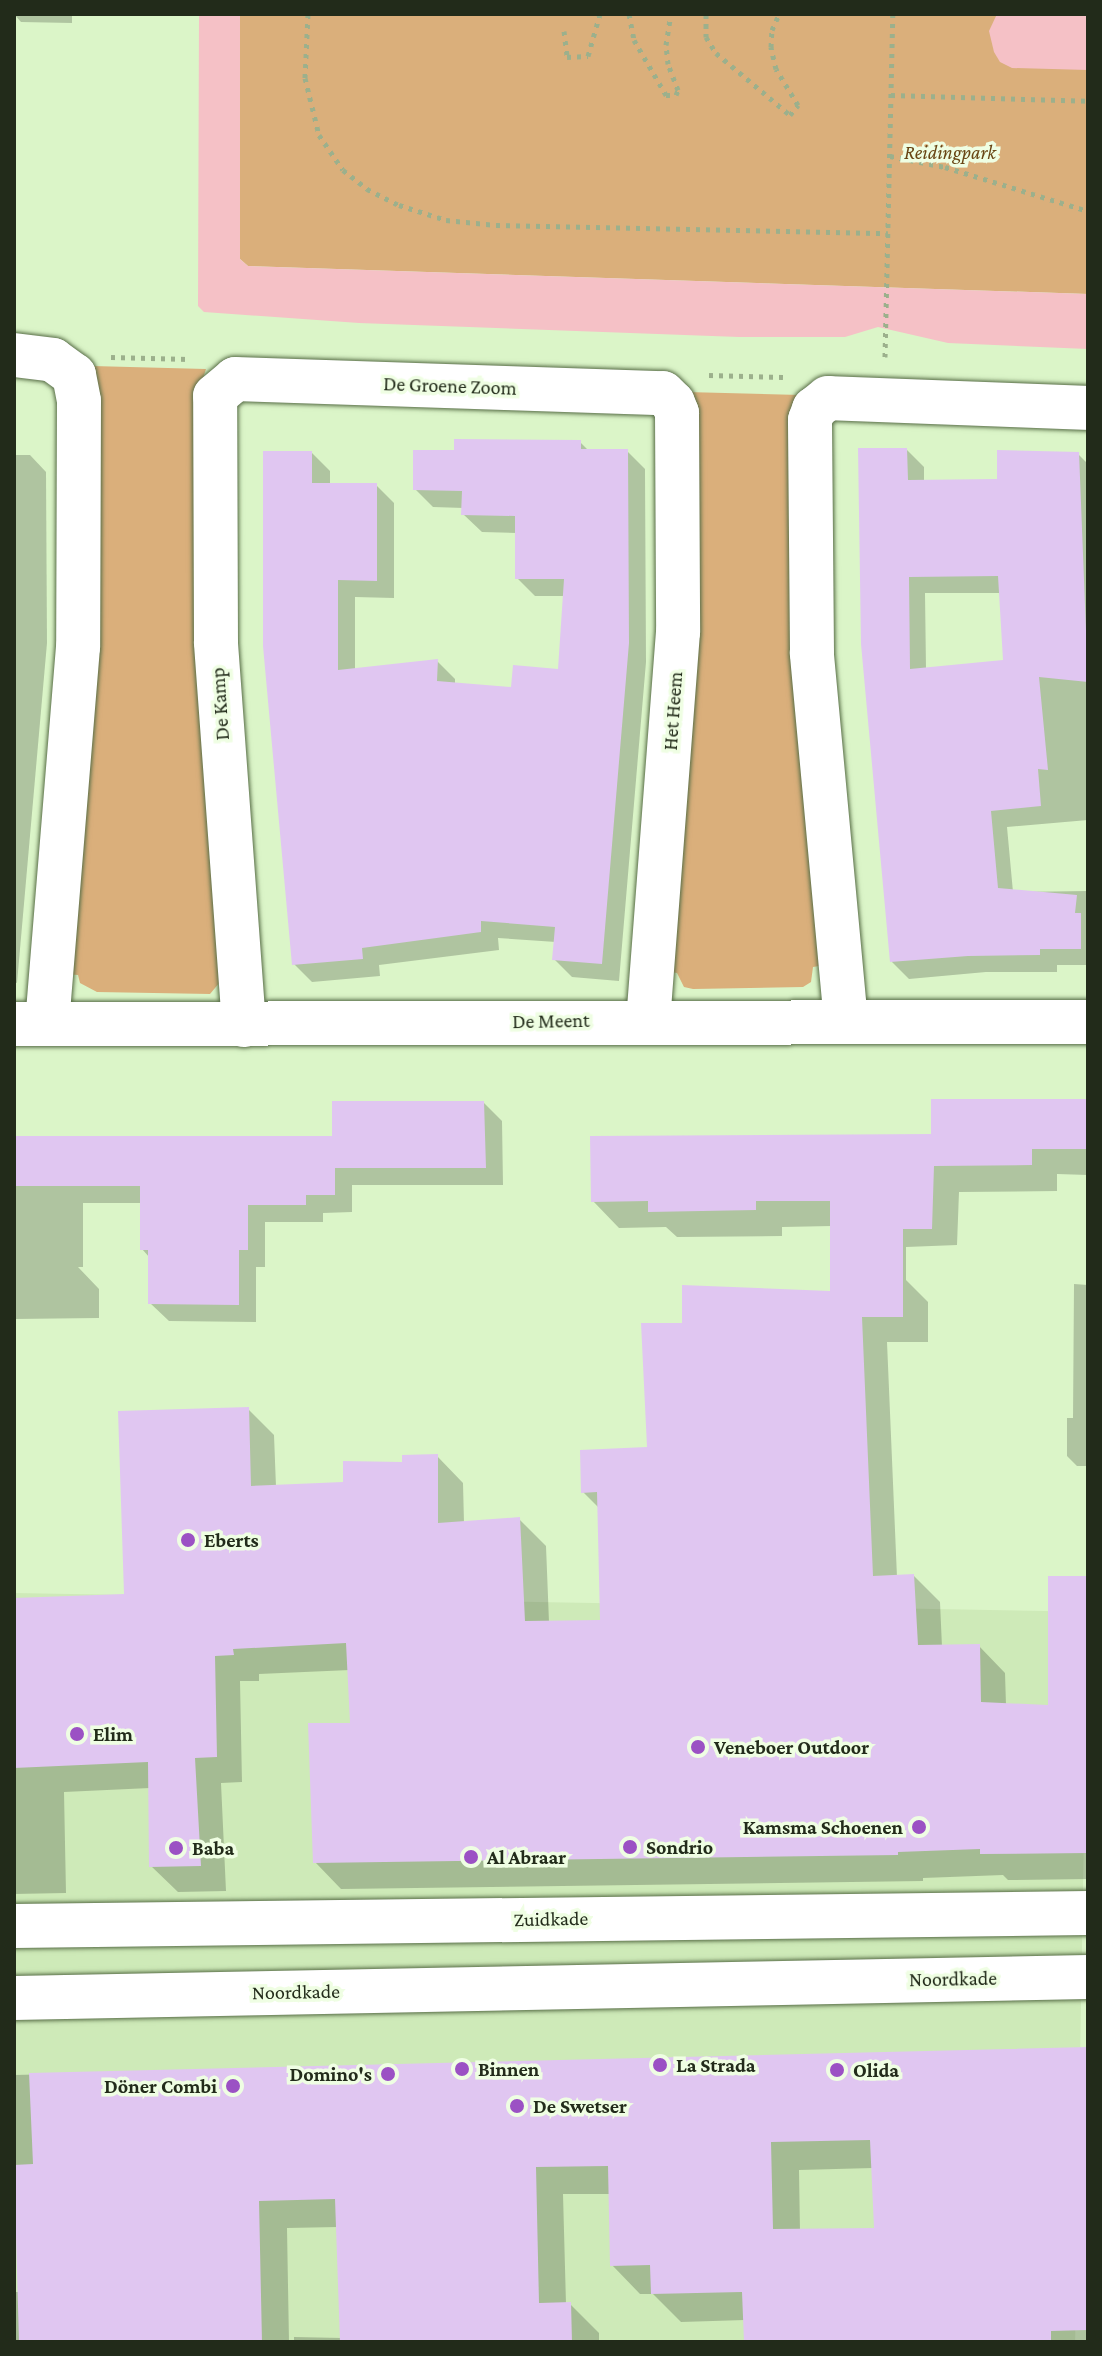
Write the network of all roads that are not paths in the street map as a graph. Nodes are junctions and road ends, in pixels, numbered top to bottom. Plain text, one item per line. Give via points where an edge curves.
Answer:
1 (14, 355) edge
2 (230, 382) joint
3 (668, 398) joint
4 (1088, 408) edge
5 (648, 1020) junction
6 (846, 1022) junction
7 (1088, 1022) edge
8 (30, 1023) edge
9 (244, 1025) junction
10 (1088, 1913) edge
11 (578, 1919) junction
12 (14, 1926) edge
13 (1088, 1977) edge
14 (579, 1986) junction
15 (14, 1998) edge

1 - 8 street via 53,360 74,375 79,401 78,647
2 - 3 street, De Groene Zoom
2 - 9 street, De Kamp via 215,396 216,642
3 - 5 street, Het Heem via 677,413 678,632
4 - 6 street via 821,404 810,420 811,626
5 - 6 street, De Meent
5 - 9 street, De Meent
6 - 7 street, De Meent
8 - 9 street, De Meent
10 - 11 street, Zuidkade
11 - 12 street, Zuidkade
11 - 14 street
13 - 14 street, Noordkade
14 - 15 street, Noordkade

